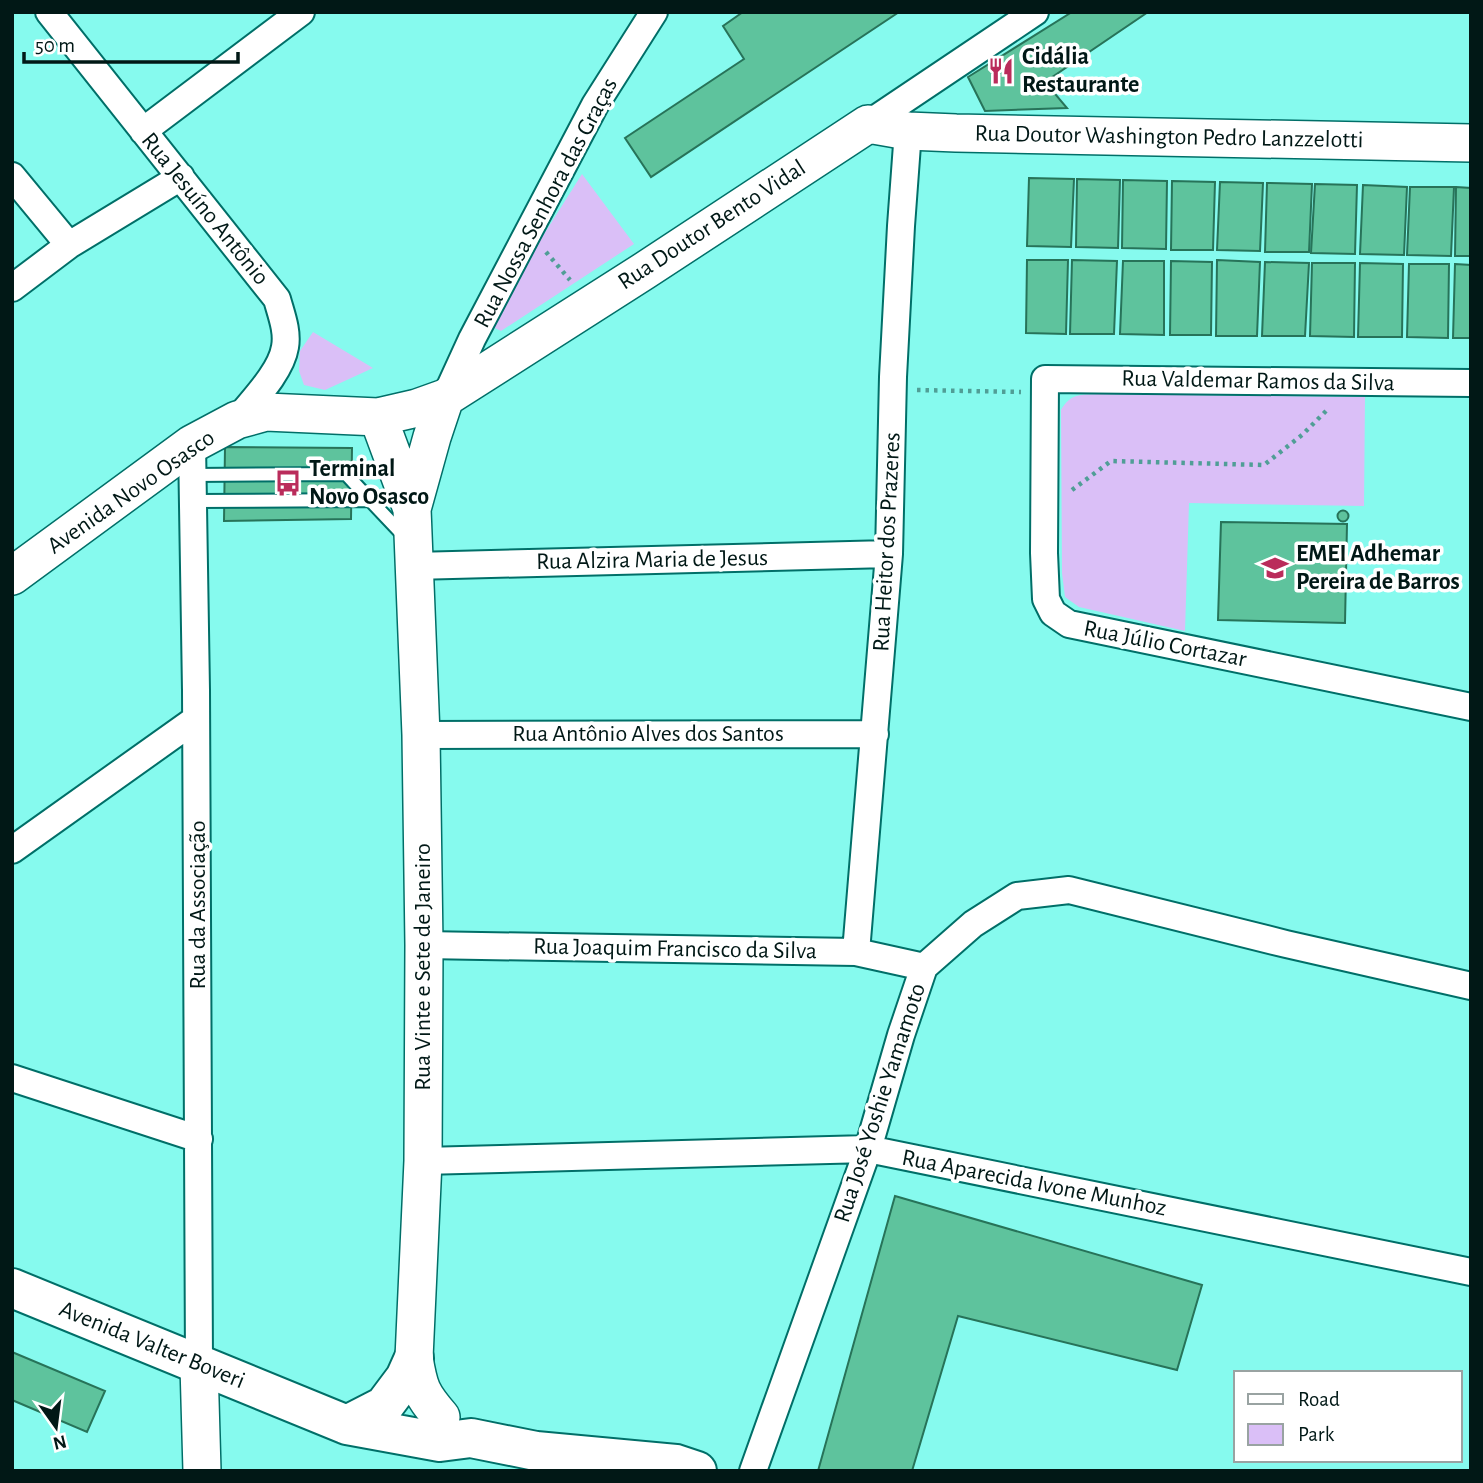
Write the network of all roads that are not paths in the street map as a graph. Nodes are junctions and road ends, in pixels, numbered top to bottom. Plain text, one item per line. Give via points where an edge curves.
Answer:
1 (49, 12) edge
2 (301, 12) edge
3 (654, 12) edge
4 (1035, 12) edge
5 (868, 124) junction
6 (143, 131) junction
7 (908, 131) junction
8 (1471, 143) edge
9 (12, 176) edge
10 (181, 177) junction
11 (69, 246) junction
12 (12, 288) edge
13 (1471, 383) edge
14 (1046, 386) joint
15 (445, 398) junction
16 (378, 416) junction
17 (237, 420) junction
18 (192, 460) junction
19 (370, 500) junction
20 (193, 501) junction
21 (412, 509) junction
22 (890, 554) junction
23 (414, 556) junction
24 (12, 576) edge
25 (1471, 707) edge
26 (196, 719) junction
27 (875, 734) junction
28 (421, 735) junction
29 (12, 850) edge
30 (424, 945) junction
31 (856, 952) junction
32 (923, 967) junction
33 (1471, 986) edge
34 (12, 1078) edge
35 (199, 1139) junction
36 (868, 1149) junction
37 (423, 1161) junction
38 (1471, 1272) edge
39 (12, 1288) edge
40 (414, 1358) junction
41 (199, 1365) junction
42 (292, 1402) junction
43 (384, 1406) junction
44 (347, 1425) junction
45 (456, 1427) junction
46 (538, 1461) edge
47 (202, 1471) edge
48 (697, 1471) edge
49 (753, 1471) edge

1 - 6 street, Rua Jesuíno Antônio
2 - 6 street
3 - 15 street, Rua Nossa Senhora das Graças via 595,106
4 - 5 street, Rua Doutor Bento Vidal
5 - 7 main road, Rua Doutor Washington Pedro Lanzzelotti
5 - 15 main road, Rua Doutor Bento Vidal
6 - 10 street, Rua Jesuíno Antônio
7 - 8 main road, Rua Doutor Washington Pedro Lanzzelotti
7 - 22 street, Rua Heitor dos Prazeres via 893,389
9 - 11 street
10 - 11 street
10 - 17 street, Rua Jesuíno Antônio via 277,299 285,326 285,347 278,367
11 - 12 street
13 - 14 street, Rua Valdemar Ramos da Silva
14 - 25 street, Rua Júlio Cortazar via 1044,553 1046,599 1053,613 1069,624 1093,630
15 - 16 main road, Rua Doutor Bento Vidal
15 - 21 main road, Rua Vinte e Sete de Janeiro
16 - 17 main road, Avenida Novo Osasco via 266,412
16 - 21 main road, Rua Vinte e Sete de Janeiro
17 - 18 main road, Avenida Novo Osasco
18 - 19 lane via 346,474
18 - 20 street, Rua da Associação
18 - 24 main road, Avenida Novo Osasco
19 - 20 lane
19 - 23 lane
20 - 26 street, Rua da Associação
21 - 23 main road, Rua Vinte e Sete de Janeiro
22 - 23 street, Rua Alzira Maria de Jesus
22 - 27 street, Rua Heitor dos Prazeres
23 - 28 main road, Rua Vinte e Sete de Janeiro
26 - 29 street
26 - 35 street, Rua da Associação
27 - 28 street, Rua Antônio Alves dos Santos
27 - 31 street, Rua Heitor dos Prazeres
28 - 30 main road, Rua Vinte e Sete de Janeiro
30 - 31 street, Rua Joaquim Francisco da Silva
30 - 37 main road, Rua Vinte e Sete de Janeiro
31 - 32 street, Rua Joaquim Francisco da Silva
32 - 33 street, Rua José Yoshie Yamamoto via 973,924 1017,896 1069,890
32 - 36 street, Rua José Yoshie Yamamoto
34 - 35 street
35 - 41 street, Rua da Associação
36 - 37 street, Rua Aparecida Ivone Munhoz
36 - 38 street, Rua Aparecida Ivone Munhoz
36 - 49 street, Rua José Yoshie Yamamoto
37 - 40 main road, Rua Vinte e Sete de Janeiro
39 - 41 main road, Avenida Valter Boveri
40 - 43 main road
40 - 45 main road, Rua Vinte e Sete de Janeiro via 426,1399
41 - 42 main road, Avenida Valter Boveri
41 - 47 main road
42 - 43 main road, Avenida Valter Boveri via 341,1400
42 - 44 main road, Avenida Valter Boveri
43 - 44 main road
43 - 45 main road, Avenida Valter Boveri
44 - 45 main road, Avenida Valter Boveri via 440,1442
45 - 46 main road, Avenida Valter Boveri
46 - 48 main road, Avenida Valter Boveri via 676,1464

